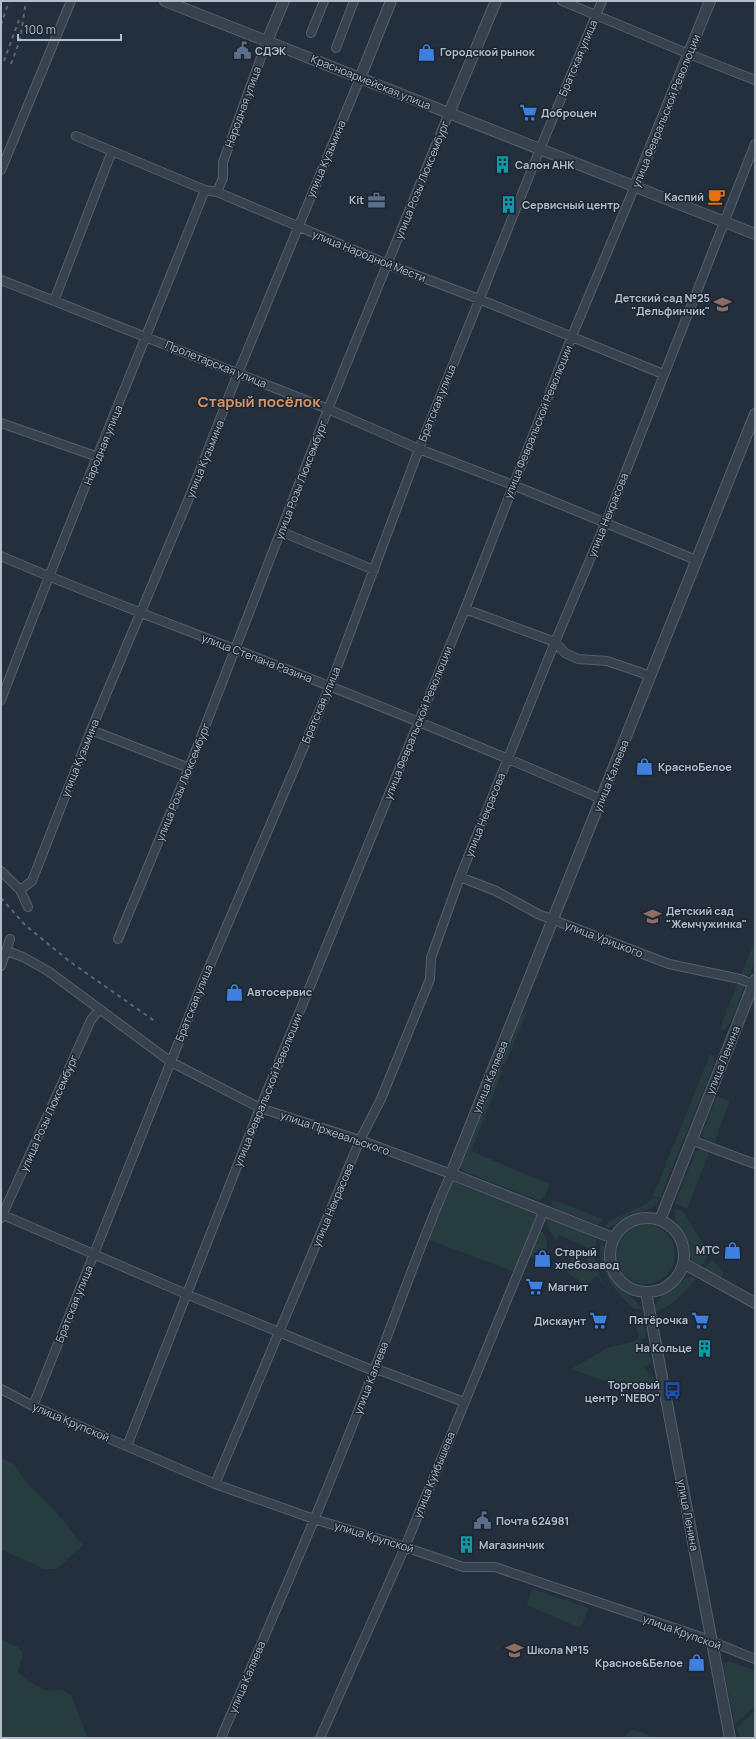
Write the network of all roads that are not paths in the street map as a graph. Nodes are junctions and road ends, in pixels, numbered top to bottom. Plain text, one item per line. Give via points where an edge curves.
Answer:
1 (71, 1) edge
2 (165, 1) edge
3 (284, 1) edge
4 (324, 1) edge
5 (354, 1) edge
6 (391, 1) edge
7 (496, 1) edge
8 (562, 1) edge
9 (602, 1) edge
10 (710, 1) edge
11 (596, 15) junction
12 (311, 34) dead end
13 (267, 41) junction
14 (336, 48) dead end
15 (689, 54) junction
16 (360, 78) junction
17 (755, 80) edge
18 (449, 113) junction
19 (76, 136) dead end
20 (755, 144) edge
21 (540, 149) junction
22 (112, 152) junction
23 (1, 170) edge
24 (635, 186) junction
25 (205, 190) junction
26 (217, 192) junction
27 (724, 221) junction
28 (298, 226) junction
29 (755, 234) edge
30 (387, 264) junction
31 (1, 280) edge
32 (479, 299) junction
33 (54, 301) junction
34 (147, 336) junction
35 (572, 336) junction
36 (238, 373) junction
37 (663, 374) junction
38 (328, 409) junction
39 (755, 414) edge
40 (1, 423) edge
41 (752, 431) edge
42 (419, 448) junction
43 (98, 457) junction
44 (513, 485) junction
45 (606, 522) junction
46 (282, 532) junction
47 (1, 556) edge
48 (696, 560) junction
49 (374, 570) junction
50 (48, 577) junction
51 (465, 609) junction
52 (141, 614) junction
53 (555, 642) junction
54 (234, 649) junction
55 (651, 676) junction
56 (330, 686) junction
57 (1, 700) edge
58 (419, 720) junction
59 (91, 730) junction
60 (509, 758) junction
61 (189, 768) junction
62 (601, 799) junction
63 (1, 871) edge
64 (460, 877) junction
65 (20, 890) junction
66 (28, 907) dead end
67 (553, 920) junction
68 (10, 939) dead end
69 (118, 939) dead end
70 (7, 951) junction
71 (1, 966) edge
72 (754, 982) edge
73 (100, 1009) junction
74 (171, 1062) junction
75 (260, 1108) junction
76 (360, 1140) junction
77 (690, 1143) junction
78 (755, 1164) edge
79 (451, 1174) junction
80 (544, 1210) junction
81 (2, 1216) edge
82 (660, 1220) junction
83 (613, 1238) junction
84 (94, 1253) junction
85 (683, 1264) junction
86 (646, 1292) junction
87 (186, 1294) junction
88 (755, 1303) edge
89 (280, 1331) junction
90 (374, 1371) junction
91 (1, 1389) edge
92 (464, 1402) junction
93 (33, 1406) junction
94 (127, 1446) junction
95 (215, 1484) junction
96 (314, 1519) junction
97 (405, 1546) junction
98 (712, 1642) junction
99 (755, 1659) edge
100 (221, 1738) edge
101 (320, 1738) edge
102 (730, 1738) edge

1 - 23 street
2 - 13 street, Красноармейская улица
3 - 13 street, Народная улица
4 - 12 street
5 - 14 street
6 - 16 street, улица Кузьмина
7 - 18 street, улица Розы Люксембург
8 - 11 street
9 - 11 street, Братская улица
10 - 15 street, улица Февральской Революции
11 - 15 street
11 - 21 street, Братская улица
13 - 16 street, Красноармейская улица
13 - 26 street, Народная улица via 223,162 223,178
15 - 17 street
15 - 24 street, улица Февральской Революции
16 - 18 street, Красноармейская улица
16 - 28 street, улица Кузьмина
18 - 21 street, Красноармейская улица
18 - 30 street, улица Розы Люксембург
19 - 22 street, улица Народной Мести
20 - 27 street, улица Некрасова
21 - 24 street, Красноармейская улица
21 - 32 street, Братская улица
22 - 25 street, улица Народной Мести
22 - 33 street
24 - 27 street, Красноармейская улица
24 - 35 street, улица Февральской Революции
25 - 26 street, улица Народной Мести
25 - 34 street, Народная улица
26 - 28 street, улица Народной Мести
27 - 29 street, Красноармейская улица
27 - 37 street, улица Некрасова
28 - 30 street, улица Народной Мести
28 - 36 street, улица Кузьмина
30 - 32 street, улица Народной Мести
30 - 38 street, улица Розы Люксембург
31 - 33 street, Пролетарская улица
32 - 35 street, улица Народной Мести
32 - 42 street, Братская улица
33 - 34 street, Пролетарская улица
34 - 36 street, Пролетарская улица
34 - 43 street, Народная улица
35 - 37 street, улица Народной Мести
35 - 44 street, улица Февральской Революции
36 - 38 street, Пролетарская улица
36 - 52 street, улица Кузьмина
37 - 45 street, улица Некрасова
38 - 42 street, Пролетарская улица
38 - 46 street, улица Розы Люксембург
39 - 41 street, улица Каляева
40 - 43 street
41 - 48 street, улица Каляева
42 - 44 street, Пролетарская улица
42 - 49 street, Братская улица
43 - 50 street, Народная улица
44 - 45 street, Пролетарская улица
44 - 51 street, улица Февральской Революции
45 - 48 street, Пролетарская улица
45 - 53 street, улица Некрасова
46 - 49 street
46 - 54 street, улица Розы Люксембург
47 - 50 street, улица Степана Разина
48 - 55 street, улица Каляева
49 - 56 street, Братская улица
50 - 52 street, улица Степана Разина
50 - 57 street, Народная улица
51 - 53 street
51 - 58 street, улица Февральской Революции
52 - 54 street, улица Степана Разина
52 - 59 street, улица Кузьмина
53 - 55 street via 565,653 578,659 607,660
53 - 60 street, улица Некрасова
54 - 56 street, улица Степана Разина
54 - 61 street, улица Розы Люксембург
55 - 62 street, улица Каляева
56 - 58 street, улица Степана Разина
56 - 74 street, Братская улица
58 - 60 street, улица Степана Разина
58 - 75 street, улица Февральской Революции
59 - 61 street
59 - 65 street, улица Кузьмина via 32,881
60 - 62 street, улица Степана Разина
60 - 64 street, улица Некрасова
61 - 69 street, улица Розы Люксембург
62 - 67 street, улица Каляева
63 - 65 street
64 - 67 street, улица Урицкого via 496,891
64 - 76 street, улица Некрасова via 431,958 430,979 381,1099
65 - 66 street
67 - 72 street, улица Урицкого via 669,964
67 - 79 street, улица Каляева
68 - 70 street
70 - 71 street
70 - 73 street, улица Пржевальского via 48,971
72 - 77 street, улица Ленина
73 - 74 street, улица Пржевальского
73 - 81 street, улица Розы Люксембург via 91,1020
74 - 75 street, улица Пржевальского
74 - 84 street, Братская улица
75 - 76 street, улица Пржевальского
75 - 87 street, улица Февральской Революции
76 - 79 street, улица Пржевальского
76 - 89 street, улица Некрасова
77 - 78 street
77 - 82 street, улица Ленина
79 - 80 street, улица Пржевальского
79 - 90 street, улица Каляева via 412,1267
80 - 83 street, улица Пржевальского
80 - 92 street, улица Куйбышева
81 - 84 street
82 - 83 street via 633,1220 623,1226
82 - 85 street via 671,1226 680,1239 684,1251
83 - 86 street via 609,1258 615,1276 628,1288
84 - 87 street
84 - 93 street, Братская улица
85 - 86 street via 670,1284 659,1290
85 - 88 street
86 - 98 street, улица Ленина
87 - 89 street
87 - 94 street, улица Февральской Революции
89 - 90 street
89 - 95 street, улица Некрасова
90 - 92 street via 382,1371
90 - 96 street, улица Каляева
91 - 93 street, улица Крупской
92 - 97 street, улица Куйбышева
93 - 94 street, улица Крупской
94 - 95 street, улица Крупской
95 - 96 street, улица Крупской
96 - 97 street, улица Крупской
96 - 100 street, улица Каляева
97 - 98 street, улица Крупской via 463,1567 495,1567
97 - 101 street, улица Куйбышева
98 - 99 street, улица Крупской
98 - 102 street, улица Ленина

